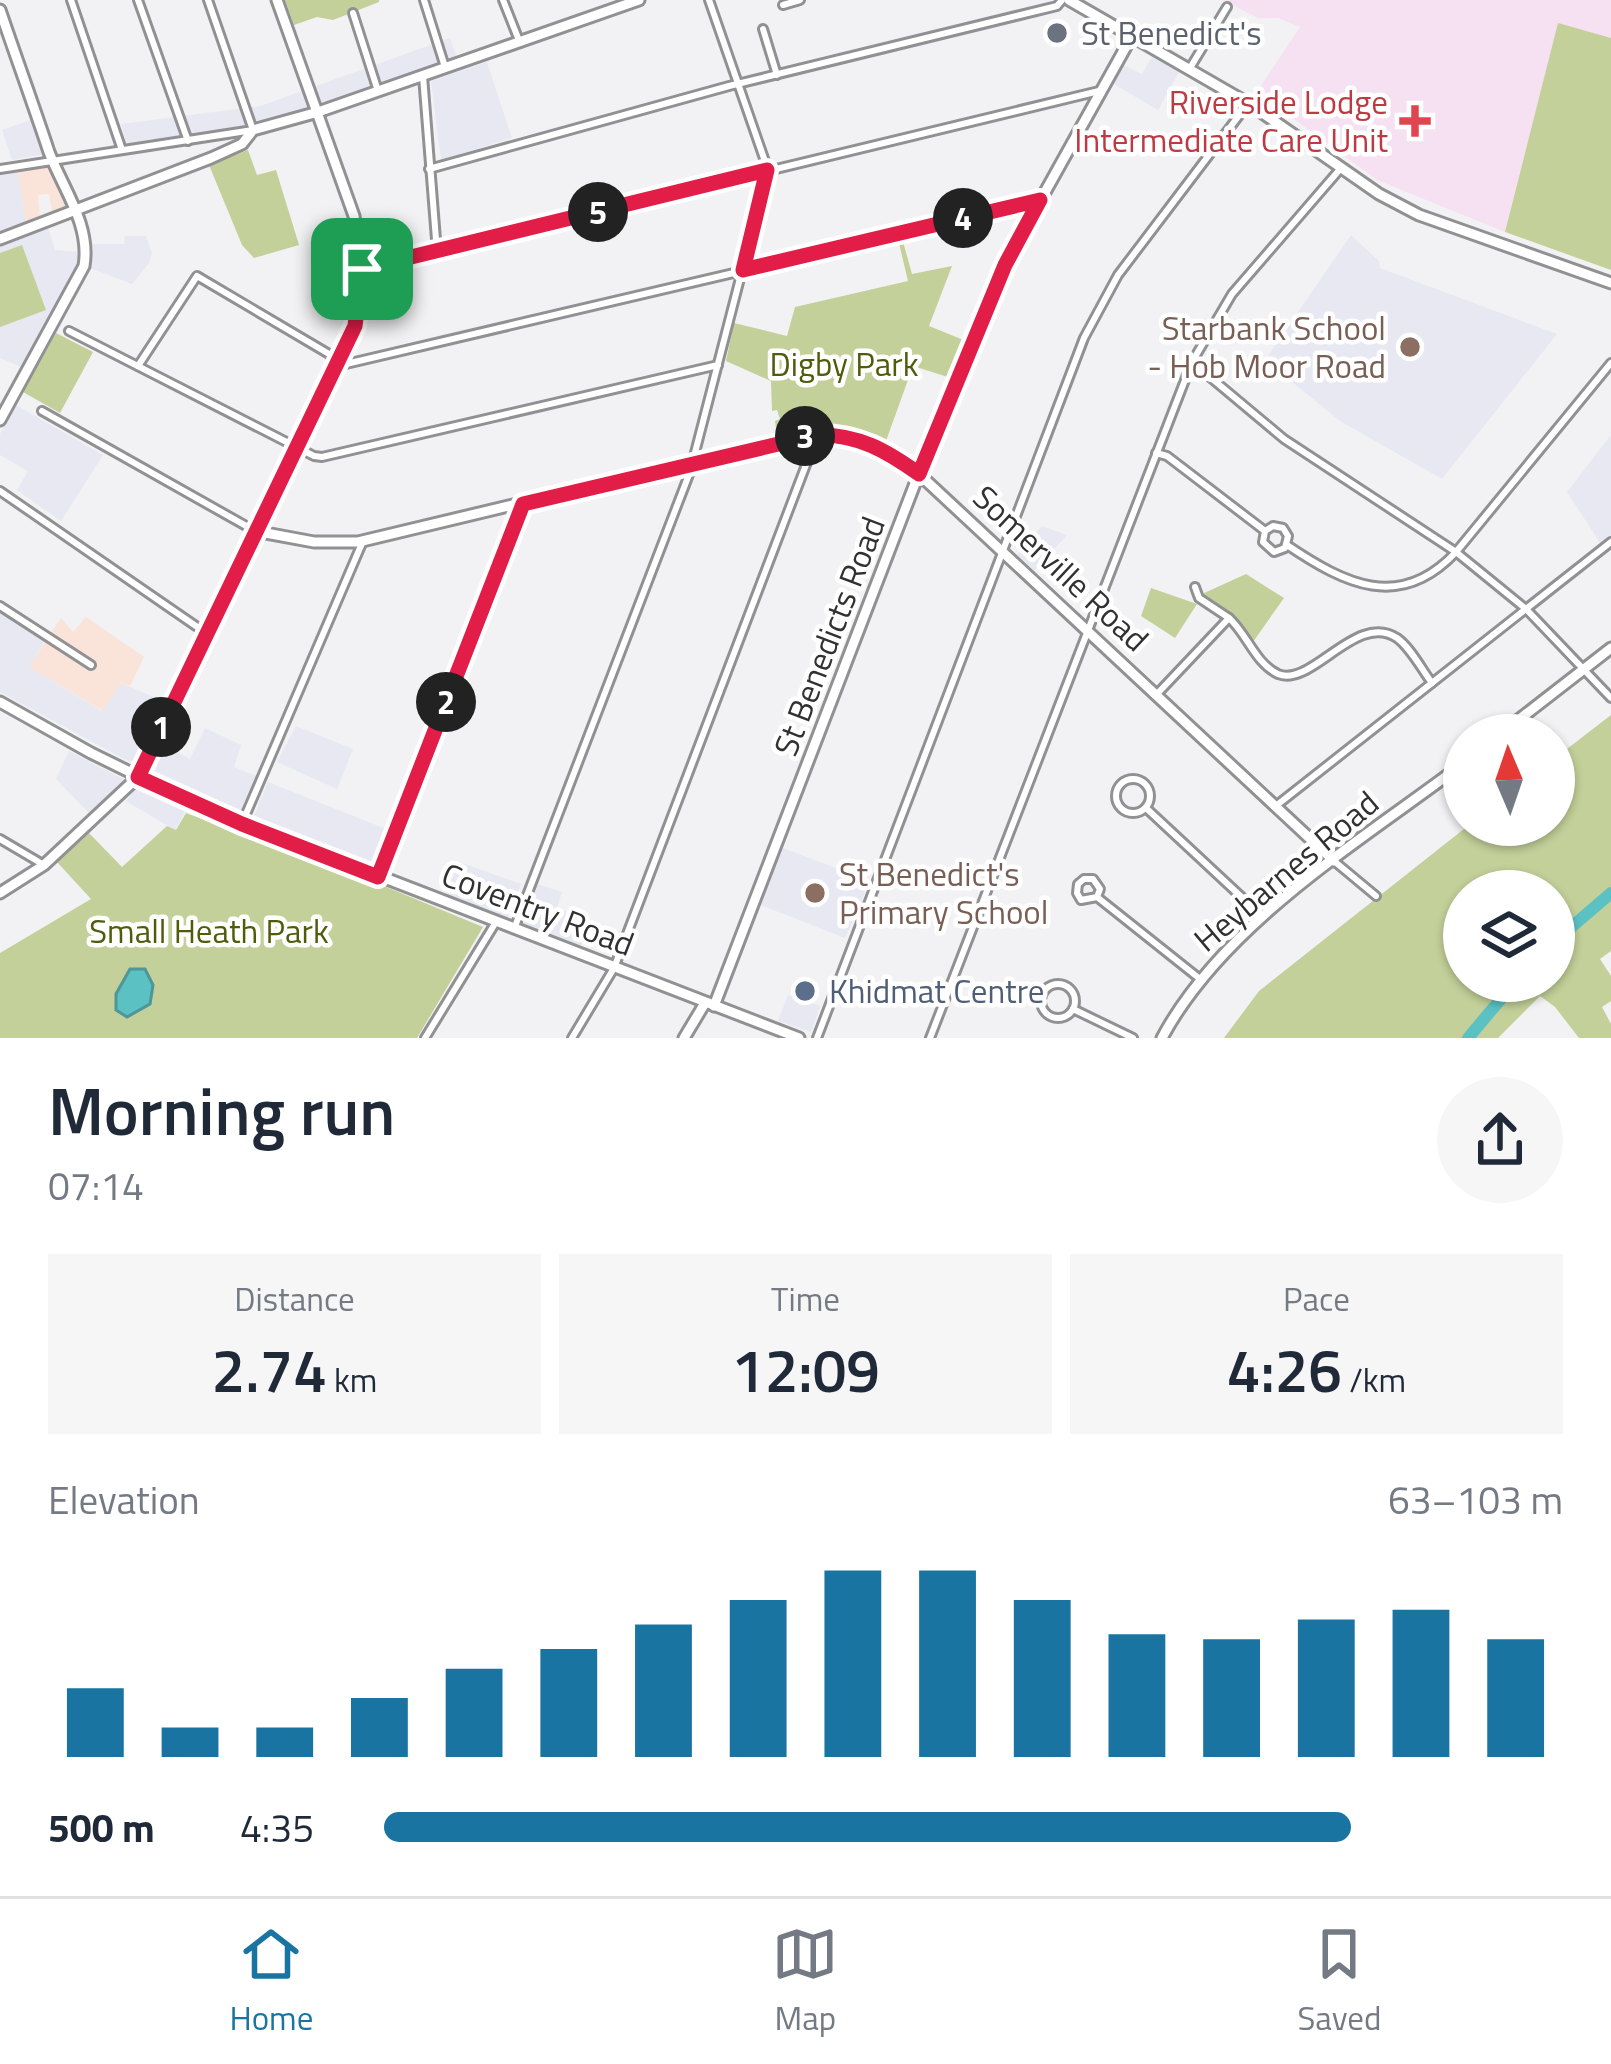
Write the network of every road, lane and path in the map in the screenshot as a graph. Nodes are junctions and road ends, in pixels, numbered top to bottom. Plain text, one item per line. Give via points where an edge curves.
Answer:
1 (71, 0) edge
2 (139, 0) edge
3 (208, 0) edge
4 (277, 0) edge
5 (424, 0) edge
6 (503, 0) edge
7 (639, 0) edge
8 (709, 0) edge
9 (800, 0) edge
10 (1065, 0) edge
11 (783, 5) dead end
12 (1227, 7) dead end
13 (0, 10) edge
14 (352, 13) dead end
15 (763, 29) dead end
16 (1133, 34) junction
17 (520, 43) junction
18 (445, 68) junction
19 (1190, 68) junction
20 (423, 75) junction
21 (777, 75) junction
22 (738, 85) junction
23 (1101, 90) junction
24 (377, 91) junction
25 (1248, 103) junction
26 (318, 112) junction
27 (253, 130) junction
28 (188, 141) junction
29 (122, 150) junction
30 (52, 159) junction
31 (1341, 168) junction
32 (0, 169) edge
33 (430, 169) junction
34 (767, 170) junction
35 (1040, 200) junction
36 (76, 209) junction
37 (0, 239) edge
38 (437, 252) junction
39 (362, 269) junction
40 (743, 270) junction
41 (1611, 283) edge
42 (69, 331) dead end
43 (339, 361) junction
44 (1192, 362) junction
45 (1611, 363) edge
46 (718, 365) junction
47 (138, 366) junction
48 (42, 411) dead end
49 (0, 420) edge
50 (817, 435) junction
51 (299, 447) junction
52 (1156, 453) junction
53 (693, 463) junction
54 (919, 474) junction
55 (0, 490) edge
56 (523, 504) junction
57 (254, 531) junction
58 (1265, 531) junction
59 (363, 541) junction
60 (1611, 542) edge
61 (1287, 545) junction
62 (1003, 552) junction
63 (1456, 552) junction
64 (1195, 587) dead end
65 (0, 606) edge
66 (1526, 609) junction
67 (1229, 618) junction
68 (1089, 629) junction
69 (206, 633) junction
70 (1611, 648) edge
71 (91, 664) dead end
72 (1585, 667) junction
73 (1432, 683) junction
74 (1157, 694) junction
75 (1611, 698) edge
76 (0, 702) edge
77 (1526, 714) edge
78 (138, 777) junction
79 (1443, 779) edge
80 (1276, 805) junction
81 (1146, 808) junction
82 (242, 824) junction
83 (0, 839) edge
84 (1334, 861) junction
85 (44, 865) junction
86 (378, 877) junction
87 (0, 893) edge
88 (1376, 896) dead end
89 (1097, 897) dead end
90 (1263, 917) junction
91 (496, 922) junction
92 (514, 929) junction
93 (614, 968) junction
94 (1200, 979) junction
95 (709, 1004) junction
96 (1073, 1009) junction
97 (424, 1038) edge
98 (572, 1038) edge
99 (684, 1038) edge
100 (799, 1038) edge
101 (817, 1038) edge
102 (931, 1038) edge
103 (1133, 1038) edge
104 (1162, 1038) edge

1 - 29 street
2 - 28 street
3 - 27 street
4 - 26 street
5 - 18 street
6 - 17 street
7 - 17 street
8 - 22 street
9 - 11 street
10 - 16 street
10 - 21 street
12 - 19 street
13 - 30 street
14 - 24 street
15 - 21 street
16 - 19 street
16 - 23 street, St Benedicts Road
17 - 18 street
18 - 20 street
19 - 25 street
20 - 24 street
20 - 33 street
21 - 22 street
22 - 33 street
22 - 34 street
23 - 34 street
23 - 35 street, St Benedicts Road
24 - 26 street
25 - 31 street
25 - 62 street via 1118,275 1084,338
26 - 27 street
26 - 39 street via 354,216
27 - 28 street
27 - 36 street via 211,158
28 - 29 street
29 - 30 street
30 - 32 street
30 - 36 street
31 - 41 street via 1419,214
31 - 44 street via 1232,294
33 - 38 street
34 - 38 street
34 - 40 street
35 - 40 street
35 - 54 street, St Benedicts Road
36 - 37 street
36 - 49 street via 84,266
38 - 39 street
39 - 43 street via 355,326
40 - 43 street
40 - 46 street
42 - 47 street
43 - 47 street via 197,276
43 - 51 street
44 - 52 street
44 - 63 street via 1284,439
45 - 63 street
46 - 51 street via 330,457
46 - 53 street
47 - 51 street
48 - 57 street, Somerville Road
50 - 53 street, Somerville Road
50 - 54 street, Somerville Road via 852,436
50 - 93 street
51 - 57 street
52 - 58 street
52 - 68 street
53 - 56 street, Somerville Road
53 - 92 street
54 - 62 street, Somerville Road
54 - 95 street, St Benedicts Road
55 - 69 street
56 - 59 street, Somerville Road
56 - 86 street
57 - 59 street, Somerville Road
57 - 69 street
58 - 61 street via 1282,528
58 - 61 street via 1267,549
59 - 82 street
60 - 66 street
61 - 63 street via 1347,580 1382,588 1425,578
62 - 68 street, Somerville Road
62 - 101 street
63 - 66 street
64 - 67 street
65 - 71 street
66 - 72 street
66 - 73 street
67 - 73 street via 1281,675 1300,675 1345,642 1384,634
67 - 74 street
68 - 74 street, Somerville Road
68 - 102 street
69 - 78 street
70 - 72 street
72 - 75 street
72 - 77 street
73 - 80 street
74 - 80 street, Somerville Road
76 - 78 street, Coventry Road
78 - 82 street, Coventry Road
78 - 85 street
79 - 84 street, Heybarnes Road
80 - 84 street, Somerville Road
81 - 81 street via 1126,812 1119,787 1144,782
81 - 90 street
82 - 86 street, Coventry Road
83 - 85 street
84 - 88 street, Somerville Road
84 - 90 street, Heybarnes Road
85 - 87 street
86 - 91 street, Coventry Road
89 - 94 street
90 - 94 street, Heybarnes Road
91 - 92 street, Coventry Road
91 - 97 street
92 - 93 street, Coventry Road
93 - 95 street, Coventry Road
93 - 98 street
94 - 104 street, Heybarnes Road
95 - 99 street, St Benedicts Road
95 - 100 street, Coventry Road
96 - 96 street via 1052,1017 1043,1009 1044,992 1066,986
96 - 103 street

